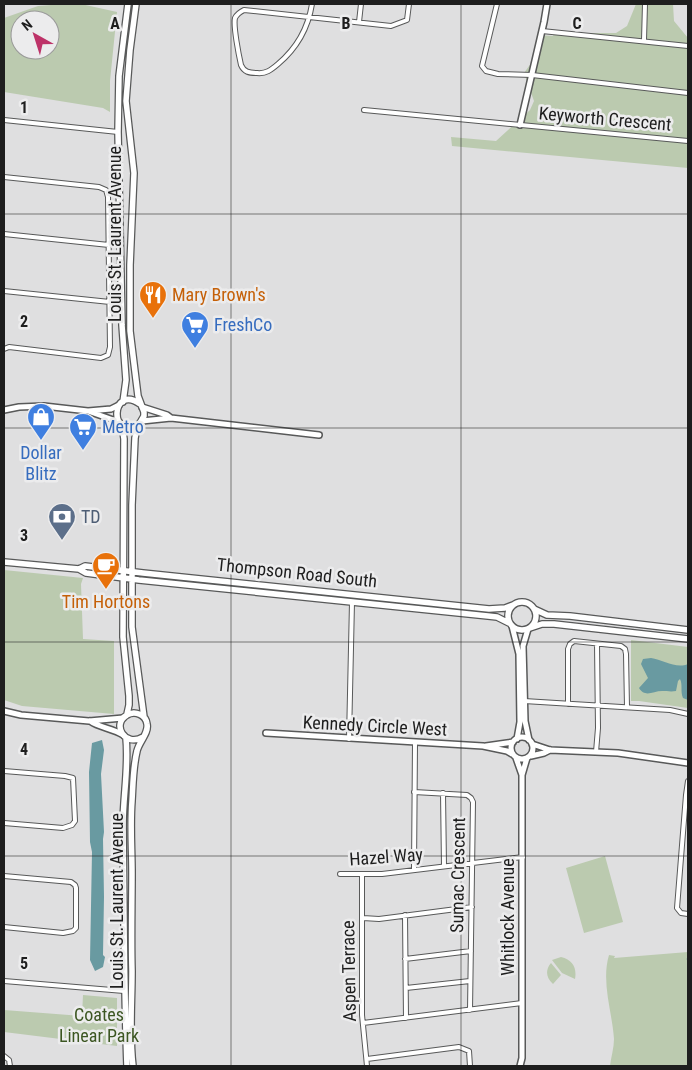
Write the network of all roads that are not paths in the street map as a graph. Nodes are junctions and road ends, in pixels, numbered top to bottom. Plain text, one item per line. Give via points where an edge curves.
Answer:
1 (128, 4) edge
2 (136, 4) edge
3 (312, 4) edge
4 (362, 4) edge
5 (409, 4) edge
6 (497, 4) edge
7 (547, 4) edge
8 (645, 4) edge
9 (310, 17) junction
10 (359, 22) junction
11 (542, 30) junction
12 (644, 40) junction
13 (688, 46) edge
14 (532, 75) junction
15 (688, 93) edge
16 (364, 110) dead end
17 (4, 120) edge
18 (520, 125) junction
19 (118, 132) junction
20 (688, 141) edge
21 (4, 177) edge
22 (4, 234) edge
23 (109, 245) junction
24 (4, 291) edge
25 (110, 302) junction
26 (4, 349) edge
27 (121, 403) junction
28 (141, 406) junction
29 (4, 410) edge
30 (88, 411) junction
31 (171, 418) junction
32 (140, 422) junction
33 (120, 423) junction
34 (319, 435) dead end
35 (4, 562) edge
36 (79, 569) junction
37 (122, 570) junction
38 (132, 572) junction
39 (122, 578) junction
40 (132, 579) junction
41 (352, 602) junction
42 (513, 605) junction
43 (534, 609) junction
44 (511, 625) junction
45 (529, 629) junction
46 (688, 630) edge
47 (688, 639) edge
48 (597, 644) junction
49 (522, 701) junction
50 (568, 704) junction
51 (597, 705) junction
52 (627, 707) junction
53 (4, 712) edge
54 (688, 714) edge
55 (125, 716) junction
56 (144, 717) junction
57 (89, 721) junction
58 (266, 733) dead end
59 (124, 736) junction
60 (143, 737) junction
61 (349, 738) junction
62 (515, 740) junction
63 (530, 742) junction
64 (416, 743) junction
65 (484, 746) junction
66 (550, 750) junction
67 (596, 752) junction
68 (514, 756) junction
69 (529, 757) junction
70 (688, 763) edge
71 (4, 771) edge
72 (522, 775) junction
73 (688, 781) edge
74 (414, 792) junction
75 (443, 794) junction
76 (4, 823) edge
77 (523, 857) junction
78 (473, 863) junction
79 (444, 866) junction
80 (414, 870) junction
81 (340, 874) dead end
82 (362, 875) junction
83 (4, 876) edge
84 (472, 907) junction
85 (688, 914) edge
86 (406, 915) junction
87 (363, 918) junction
88 (4, 927) edge
89 (471, 951) junction
90 (406, 959) junction
91 (4, 981) edge
92 (470, 981) junction
93 (406, 988) junction
94 (124, 992) junction
95 (522, 1003) junction
96 (470, 1010) junction
97 (406, 1018) junction
98 (363, 1024) junction
99 (4, 1056) edge
100 (367, 1059) junction
101 (10, 1066) edge
102 (127, 1066) edge
103 (132, 1066) edge
104 (367, 1066) edge
105 (470, 1066) edge
106 (522, 1066) edge

1 - 19 main road, Louis St. Laurent Avenue
2 - 28 main road, Louis St. Laurent Avenue via 126,101 134,173 130,317
3 - 9 street
4 - 10 street
5 - 10 street via 407,20 391,26
6 - 14 street via 482,66 486,71 498,74
7 - 11 street
8 - 12 street
9 - 9 street via 240,12 235,19 243,70 266,73 273,68 293,49
9 - 10 street
11 - 12 street
11 - 14 street
12 - 13 street
14 - 15 street
14 - 18 street
16 - 18 street, Keyworth Crescent
17 - 19 street
18 - 20 street, Keyworth Crescent
19 - 27 main road, Louis St. Laurent Avenue via 126,385
21 - 23 street via 102,187 108,196
22 - 23 street
23 - 25 street
24 - 25 street
25 - 26 street via 110,348 106,356
27 - 28 main road via 132,400
27 - 30 street via 111,409
27 - 33 main road via 116,413
28 - 31 street
28 - 32 main road via 144,416
29 - 30 street via 44,406
30 - 33 street
31 - 32 street
31 - 34 street
32 - 33 main road via 130,428
32 - 38 main road via 135,438
33 - 37 main road via 124,439
35 - 36 main road, Thompson Road South
36 - 37 main road, Thompson Road South via 85,566
36 - 39 main road, Thompson Road South
37 - 38 main road, Thompson Road South
37 - 39 main road
38 - 40 main road
38 - 42 main road, Thompson Road South via 489,609
39 - 40 main road, Thompson Road South
39 - 55 main road via 122,637 129,696
40 - 41 main road, Thompson Road South
40 - 56 main road via 133,644
41 - 44 main road, Thompson Road South via 497,617
41 - 61 street
42 - 43 main road via 526,602
42 - 44 main road via 508,614
43 - 45 main road via 535,616
43 - 46 main road via 548,615
44 - 45 main road via 520,630
44 - 49 street via 519,654
45 - 47 main road via 547,623
45 - 49 street via 524,642
48 - 50 street via 574,641 568,648
48 - 51 street
48 - 52 street via 625,649
49 - 50 street
49 - 62 street
49 - 63 street
50 - 51 street
51 - 52 street
51 - 67 street
52 - 54 street
53 - 57 street
55 - 56 main road via 136,713
55 - 57 street
55 - 59 main road via 120,726
56 - 60 main road via 148,725
57 - 59 street
58 - 61 street, Kennedy Circle West
59 - 60 main road via 134,740
59 - 94 main road, Louis St. Laurent Avenue via 127,753 123,805
60 - 103 main road, Louis St. Laurent Avenue via 136,752 131,827
61 - 64 street, Kennedy Circle West
62 - 63 street via 523,737
62 - 65 street, Kennedy Circle West
62 - 68 street via 511,748
63 - 66 street
63 - 69 street via 533,750
64 - 65 street, Kennedy Circle West
64 - 74 street
65 - 68 street, Kennedy Circle West via 507,751
66 - 67 street
66 - 69 street
67 - 70 street
68 - 69 street
68 - 72 street, Whitlock Avenue
69 - 72 street, Whitlock Avenue
71 - 76 street via 74,778 75,821 63,828
72 - 77 street, Whitlock Avenue
73 - 85 street via 677,908
74 - 75 street, Sumac Crescent
74 - 80 street
75 - 78 street, Sumac Crescent via 467,795 473,802
75 - 79 street
77 - 78 street, Hazel Way
77 - 95 street, Whitlock Avenue
78 - 79 street, Hazel Way
78 - 84 street, Sumac Crescent
79 - 80 street, Hazel Way
80 - 82 street, Hazel Way
81 - 82 street, Hazel Way
82 - 87 street, Aspen Terrace
83 - 88 street via 71,882 76,888 76,928 70,933
84 - 86 street
84 - 89 street, Sumac Crescent
86 - 87 street
86 - 90 street
87 - 98 street, Aspen Terrace
89 - 90 street
89 - 92 street, Sumac Crescent
90 - 93 street
91 - 94 street
92 - 93 street
92 - 96 street, Sumac Crescent
93 - 97 street
94 - 102 main road, Louis St. Laurent Avenue
95 - 96 street
95 - 106 street, Whitlock Avenue
96 - 97 street
97 - 98 street
98 - 100 street, Aspen Terrace
99 - 101 street
100 - 104 street, Aspen Terrace
100 - 105 street via 459,1047 468,1051

